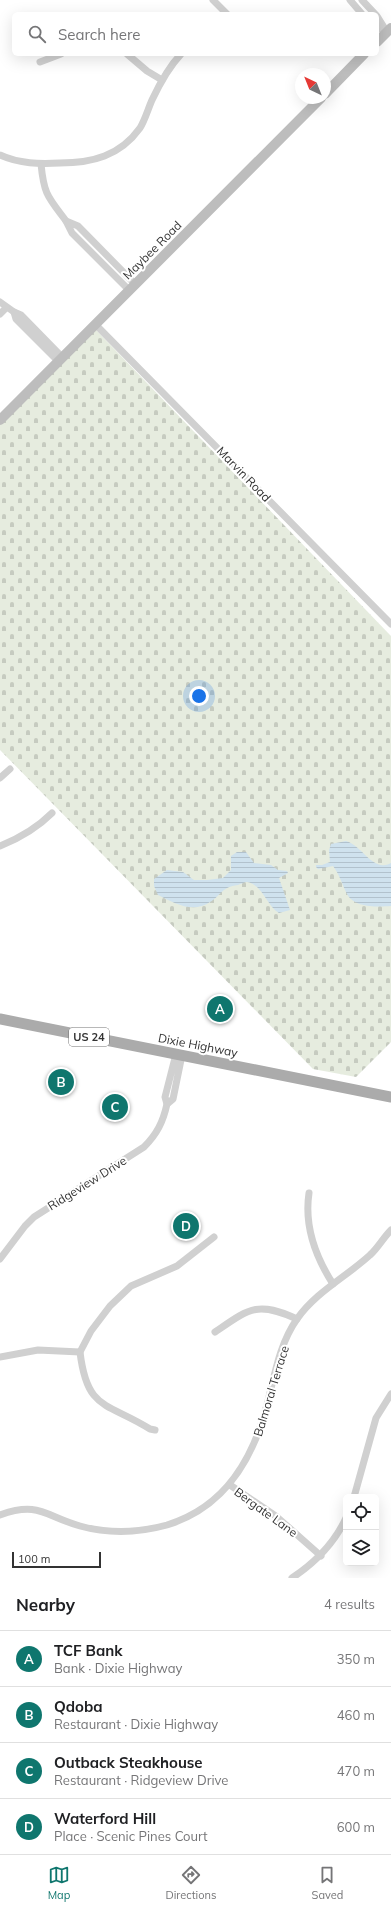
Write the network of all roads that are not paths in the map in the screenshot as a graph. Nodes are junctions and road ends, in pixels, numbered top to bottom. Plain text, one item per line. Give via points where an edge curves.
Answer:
1 (213, 0) edge
2 (356, 1) edge
3 (222, 12) edge
4 (361, 12) edge
5 (372, 12) edge
6 (379, 18) edge
7 (379, 28) edge
8 (390, 31) edge
9 (379, 40) edge
10 (56, 56) edge
11 (130, 56) edge
12 (179, 56) edge
13 (362, 56) edge
14 (40, 62) dead end
15 (162, 80) junction
16 (331, 88) edge
17 (315, 104) edge
18 (0, 155) edge
19 (41, 164) junction
20 (66, 221) junction
21 (99, 248) junction
22 (93, 254) junction
23 (133, 288) junction
24 (0, 302) edge
25 (6, 308) junction
26 (0, 314) edge
27 (96, 325) junction
28 (61, 360) junction
29 (0, 420) edge
30 (391, 624) edge
31 (10, 769) dead end
32 (0, 778) edge
33 (52, 813) dead end
34 (0, 846) edge
35 (0, 1019) edge
36 (179, 1055) junction
37 (391, 1097) edge
38 (309, 1193) dead end
39 (391, 1230) edge
40 (214, 1237) dead end
41 (1, 1257) edge
42 (333, 1284) junction
43 (297, 1319) junction
44 (215, 1332) dead end
45 (80, 1352) junction
46 (0, 1357) edge
47 (391, 1394) edge
48 (155, 1430) dead end
49 (230, 1485) junction
50 (355, 1494) edge
51 (0, 1515) edge
52 (343, 1524) edge
53 (321, 1556) junction
54 (292, 1578) edge

1 - 3 street
2 - 4 street
2 - 5 street
6 - 8 street
7 - 8 street
8 - 9 main road
10 - 14 street
11 - 15 street
12 - 15 street
13 - 16 main road
15 - 19 street via 140,127 120,149 106,156 78,163
17 - 23 main road, Maybee Road
18 - 19 street via 22,162
19 - 20 street via 46,194
20 - 21 street via 78,226
20 - 22 street via 72,233
21 - 22 street
21 - 23 street
22 - 23 street
23 - 27 main road, Maybee Road
24 - 25 street
25 - 26 street
25 - 28 street via 21,315 34,333
27 - 28 main road, Maybee Road
27 - 30 street, Marvin Road
28 - 29 main road, Maybee Road
31 - 32 street
33 - 34 street via 25,835
35 - 36 main road, Dixie Highway / US 24
36 - 37 main road, Dixie Highway / US 24
36 - 41 street, Ridgeview Drive via 165,1097 167,1104 162,1123 151,1140 34,1217
38 - 42 street via 307,1206 311,1237 317,1256
39 - 42 street, Balmoral Terrace via 370,1255
40 - 45 street via 177,1266 127,1290 110,1306 94,1327
42 - 43 street, Balmoral Terrace
43 - 44 street via 270,1308 257,1308
43 - 49 street, Balmoral Terrace via 279,1357 262,1426 252,1450
45 - 46 street via 38,1350
45 - 48 street via 86,1384 96,1398 105,1406 150,1430
47 - 50 street via 376,1418
49 - 51 street, Balmoral Terrace via 192,1515 167,1525 137,1532 107,1532 80,1526 34,1508 22,1508
49 - 53 street, Bergate Lane via 277,1517
52 - 53 street
53 - 54 street

